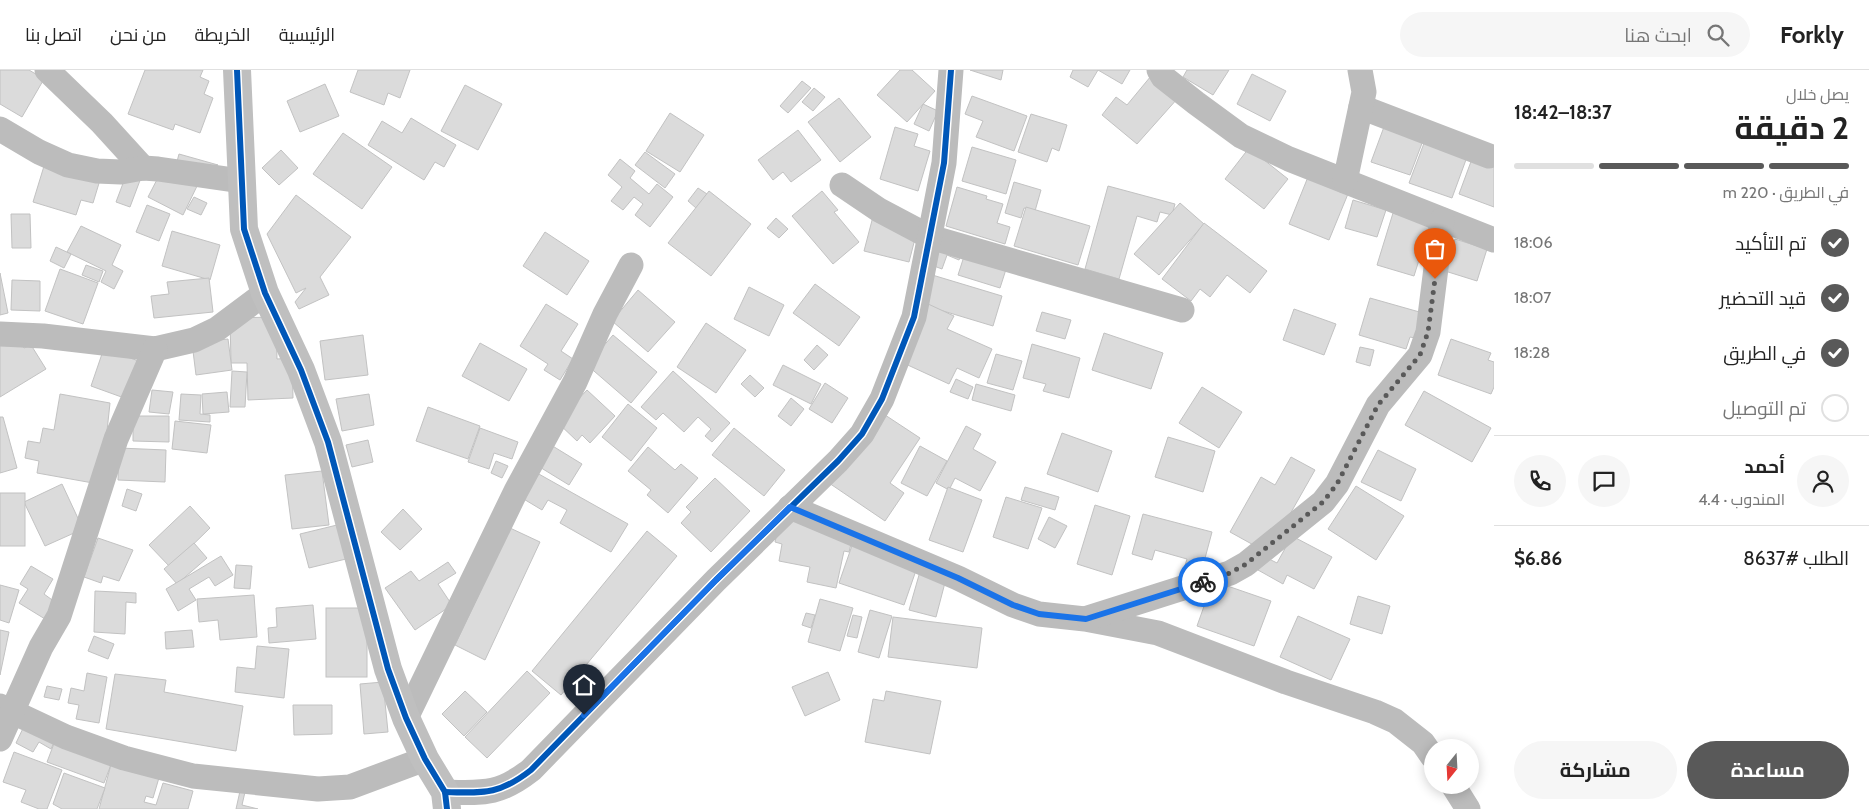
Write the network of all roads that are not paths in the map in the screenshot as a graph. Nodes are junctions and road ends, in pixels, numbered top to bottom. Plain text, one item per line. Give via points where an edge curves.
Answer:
1 (47, 70) edge
2 (237, 70) edge
3 (951, 70) edge
4 (1159, 70) edge
5 (1360, 70) edge
6 (1361, 108) junction
7 (0, 129) edge
8 (1489, 156) dead end
9 (142, 168) junction
10 (241, 181) junction
11 (1346, 181) junction
12 (842, 185) dead end
13 (1442, 220) junction
14 (930, 237) junction
15 (1494, 240) edge
16 (630, 265) dead end
17 (265, 293) junction
18 (1182, 310) dead end
19 (0, 334) edge
20 (155, 349) junction
21 (790, 507) junction
22 (1086, 619) junction
23 (6, 708) edge
24 (406, 718) junction
25 (0, 739) edge
26 (1424, 745) edge
27 (425, 759) junction
28 (1459, 794) edge
29 (446, 800) edge
30 (1468, 809) edge

1 - 9 street via 102,123
2 - 10 street
3 - 14 street via 944,163
4 - 11 street via 1196,103 1241,136
5 - 6 street via 1364,92
6 - 8 street
6 - 11 street
7 - 9 street via 68,165 121,172
9 - 10 street
10 - 17 street via 244,229
11 - 13 street
12 - 14 street
13 - 15 street
13 - 22 street via 1428,332 1420,355 1378,405 1337,484 1323,502 1246,564 1230,573
14 - 18 street
14 - 21 street via 914,317 882,399 862,434
16 - 24 street
17 - 20 street via 217,329 194,340
17 - 24 street via 301,370 328,442 383,650
19 - 20 street
20 - 23 street via 116,439 59,616
21 - 22 street via 958,578 1013,605 1039,614
21 - 29 street via 531,770 513,784 485,794
22 - 26 street via 1158,633 1376,712 1395,721
23 - 25 street
23 - 27 street via 124,758 194,776 318,789 350,787
24 - 27 street
27 - 29 street
28 - 30 street

